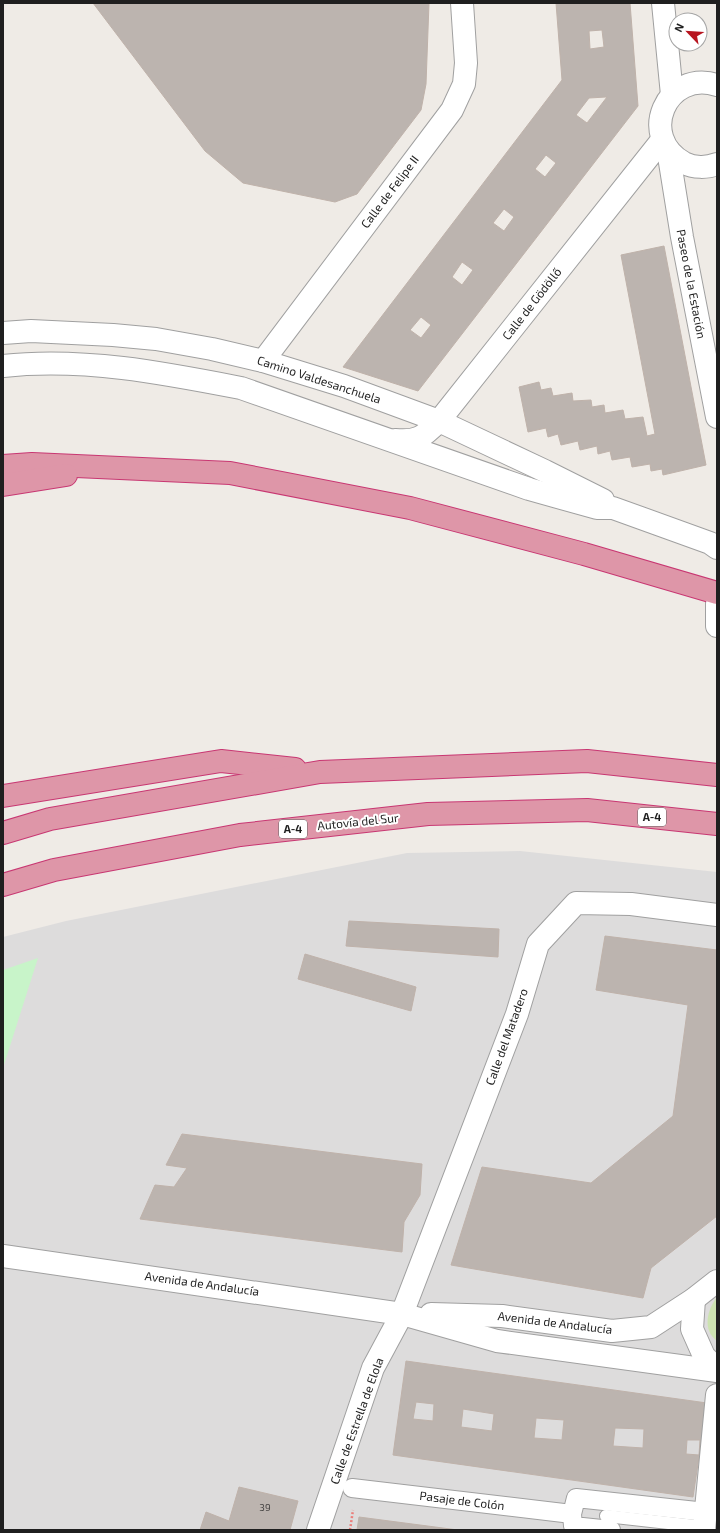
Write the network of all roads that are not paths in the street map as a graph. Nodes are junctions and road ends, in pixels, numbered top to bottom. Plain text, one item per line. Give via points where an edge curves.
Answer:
1 (462, 3) edge
2 (663, 3) edge
3 (717, 85) edge
4 (672, 95) junction
5 (665, 145) junction
6 (717, 164) edge
7 (3, 333) edge
8 (263, 361) junction
9 (3, 366) edge
10 (717, 417) edge
11 (439, 420) junction
12 (386, 439) junction
13 (3, 466) edge
14 (108, 468) junction
15 (3, 485) edge
16 (614, 508) junction
17 (717, 548) edge
18 (717, 593) edge
19 (717, 604) edge
20 (717, 626) edge
21 (320, 772) junction
22 (717, 775) edge
23 (3, 796) edge
24 (717, 824) edge
25 (3, 833) edge
26 (3, 885) edge
27 (717, 915) edge
28 (3, 1256) edge
29 (717, 1281) edge
30 (694, 1299) junction
31 (402, 1314) junction
32 (717, 1370) edge
33 (717, 1395) edge
34 (352, 1488) dead end
35 (572, 1514) junction
36 (608, 1523) edge
37 (705, 1523) edge
38 (318, 1530) edge

1 - 8 street, Calle de Felipe II via 466,63 464,84 452,110
2 - 4 street
3 - 4 street via 696,83 683,87
4 - 5 street, Paseo de la Estación via 664,105 661,116 660,128
5 - 6 street via 676,158 688,165 700,167
5 - 10 street, Paseo de la Estación
5 - 11 street, Calle de Gödöllő
7 - 8 street, Camino Valdesanchuela via 31,331 114,334 163,340
8 - 11 street, Camino Valdesanchuela via 344,386
9 - 12 street, Camino Valdesanchuela via 110,366 206,381 241,388
11 - 12 street, Calle de Gödöllő via 425,435 409,441
11 - 16 street, Camino Valdesanchuela via 600,498
12 - 16 street, Camino Valdesanchuela via 529,489 597,508
13 - 14 highway via 32,464
14 - 15 highway
14 - 18 highway via 230,473 402,507 584,554
16 - 17 street, Camino Valdesanchuela via 710,543
19 - 20 street
21 - 22 highway via 587,761
21 - 23 highway via 221,761
21 - 25 highway via 50,819
24 - 26 highway, Autovía del Sur / A-4 via 587,810 428,814 240,835 54,870
27 - 31 street, Calle del Matadero via 631,904 576,903 538,944 517,1014
28 - 31 street, Avenida de Andalucía
29 - 30 street, Avenida de Andalucía
30 - 31 street, Avenida de Andalucía via 651,1327 612,1331 502,1316
30 - 32 street via 692,1329 704,1356
31 - 32 street, Avenida de Andalucía via 497,1342
31 - 38 street, Calle de Estrella de Elola via 373,1368
33 - 37 street
34 - 35 street, Pasaje de Colón
35 - 36 street via 573,1526
35 - 37 street via 576,1498
36 - 37 lane

